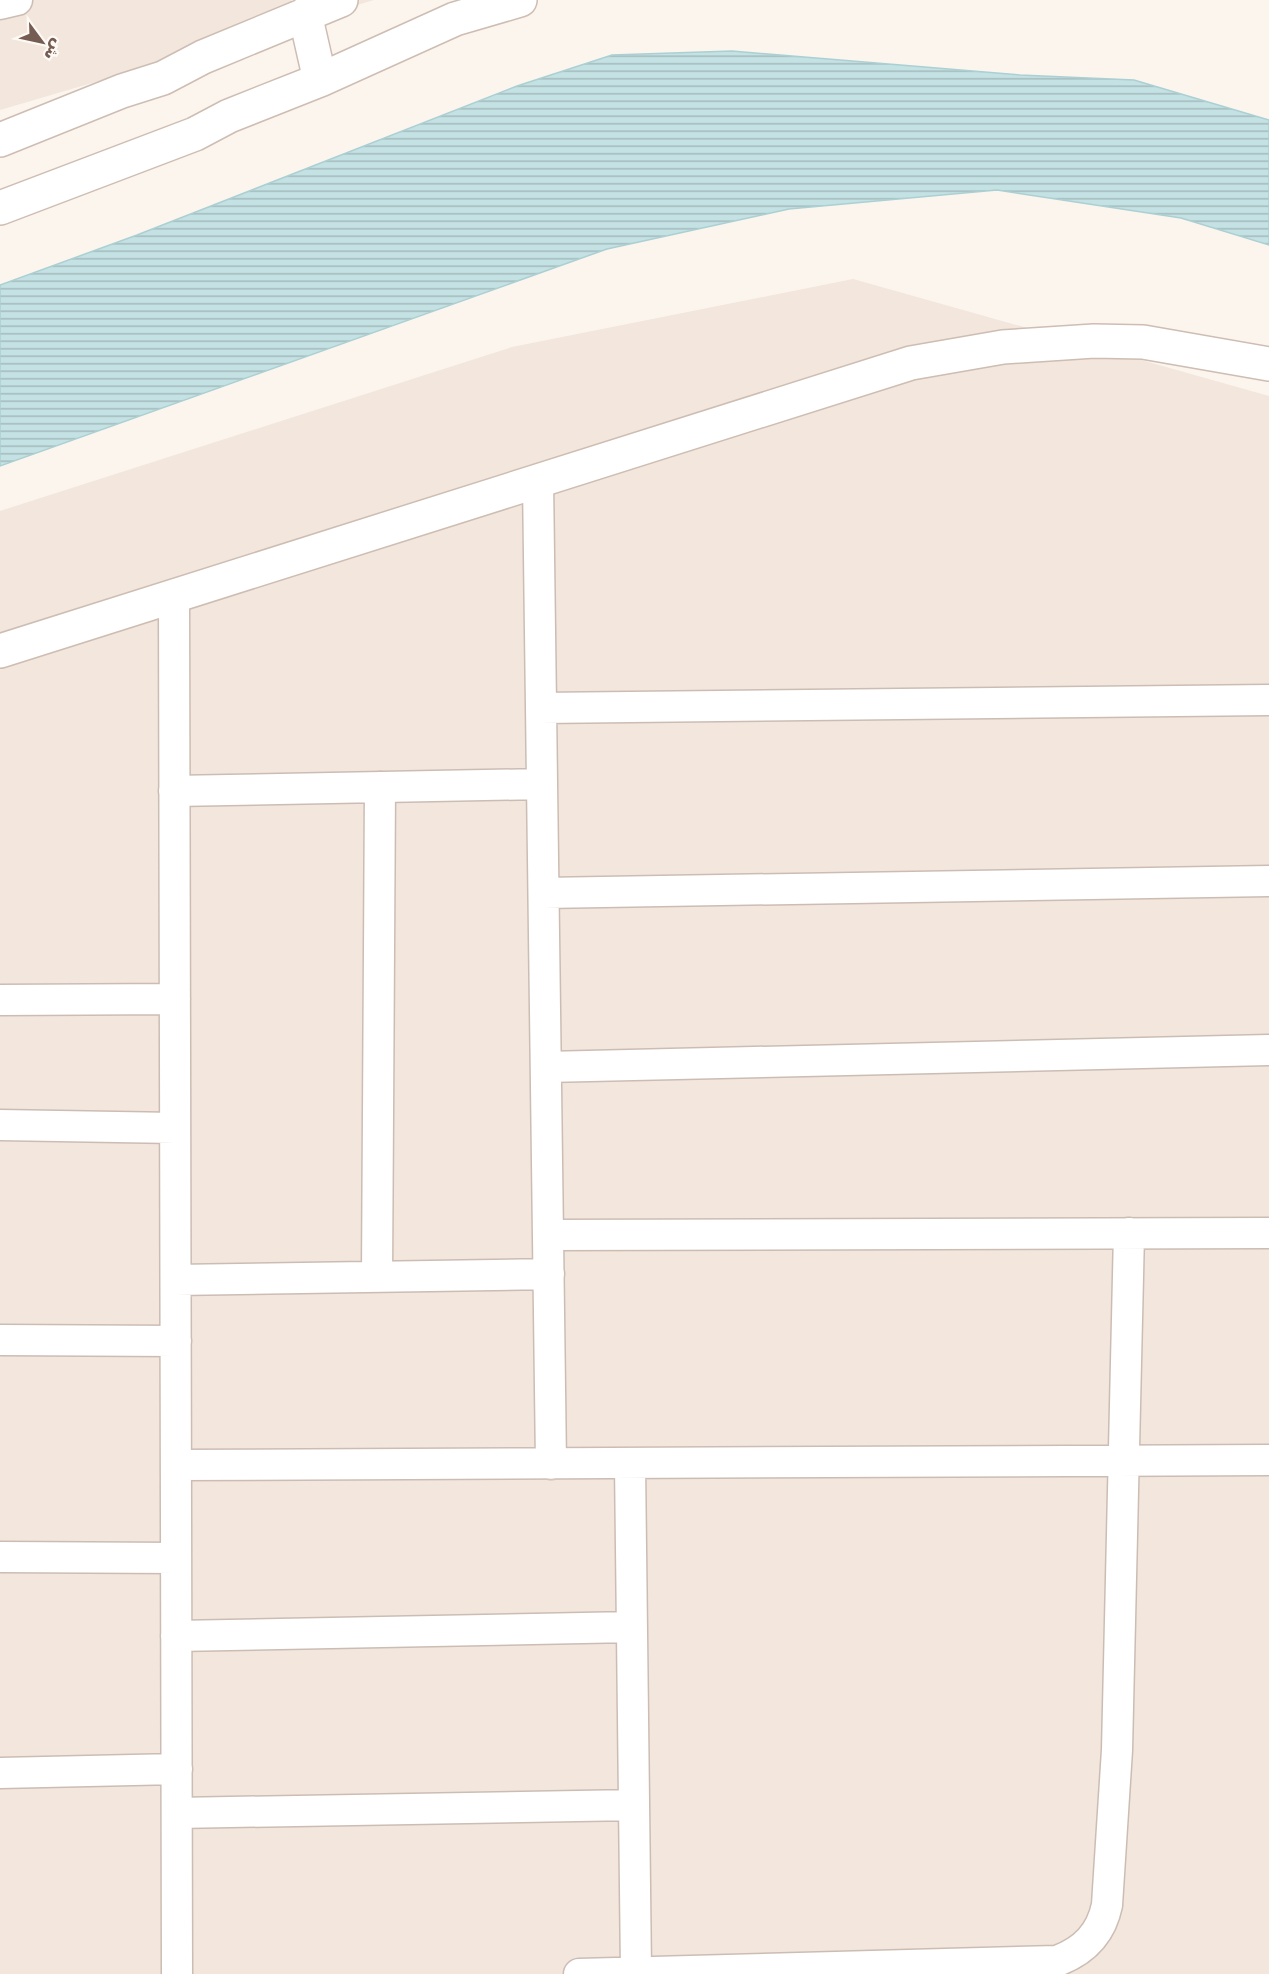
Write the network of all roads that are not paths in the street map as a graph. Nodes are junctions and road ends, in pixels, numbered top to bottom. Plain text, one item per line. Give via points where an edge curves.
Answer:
1 (17, 0) edge
2 (340, 0) edge
3 (520, 0) edge
4 (0, 4) edge
5 (305, 14) junction
6 (320, 80) junction
7 (0, 140) edge
8 (0, 208) edge
9 (1269, 364) edge
10 (538, 480) junction
11 (174, 596) junction
12 (0, 651) edge
13 (1269, 700) edge
14 (541, 708) junction
15 (542, 784) junction
16 (380, 787) junction
17 (174, 791) junction
18 (1269, 881) edge
19 (544, 893) junction
20 (175, 999) junction
21 (0, 1000) edge
22 (1269, 1050) edge
23 (546, 1067) junction
24 (0, 1125) edge
25 (175, 1128) junction
26 (1129, 1233) junction
27 (1269, 1233) edge
28 (548, 1236) junction
29 (549, 1274) junction
30 (376, 1277) junction
31 (176, 1280) junction
32 (0, 1340) edge
33 (176, 1341) junction
34 (1269, 1460) edge
35 (1124, 1462) junction
36 (630, 1463) junction
37 (551, 1464) junction
38 (176, 1465) junction
39 (0, 1557) edge
40 (176, 1558) junction
41 (632, 1627) junction
42 (176, 1636) junction
43 (177, 1769) junction
44 (0, 1773) edge
45 (634, 1805) junction
46 (177, 1813) junction
47 (636, 1972) junction
48 (177, 1974) edge
49 (579, 1974) edge

1 - 4 street
2 - 5 street
3 - 6 street via 455,19
5 - 6 street
5 - 7 street via 203,57 164,78
6 - 8 street via 229,116 195,134
9 - 10 street via 1143,342 1003,347 911,363
10 - 11 street
10 - 14 street
11 - 12 street
11 - 17 street
13 - 14 street
14 - 15 street
15 - 16 street
15 - 19 street
16 - 17 street
16 - 30 street
17 - 20 street
18 - 19 street
19 - 23 street
20 - 21 street
20 - 25 street
22 - 23 street
23 - 28 street
24 - 25 street
25 - 31 street
26 - 27 street
26 - 28 street
26 - 35 street
28 - 29 street
29 - 30 street
29 - 37 street
30 - 31 street
31 - 33 street
32 - 33 street
33 - 38 street
34 - 35 street
35 - 36 street
35 - 47 street via 1117,1749 1107,1905 1091,1941 1057,1961
36 - 37 street
36 - 41 street
37 - 38 street
38 - 40 street
39 - 40 street
40 - 42 street
41 - 42 street
41 - 45 street
42 - 43 street
43 - 44 street
43 - 46 street
45 - 46 street
45 - 47 street
46 - 48 street
47 - 49 street

